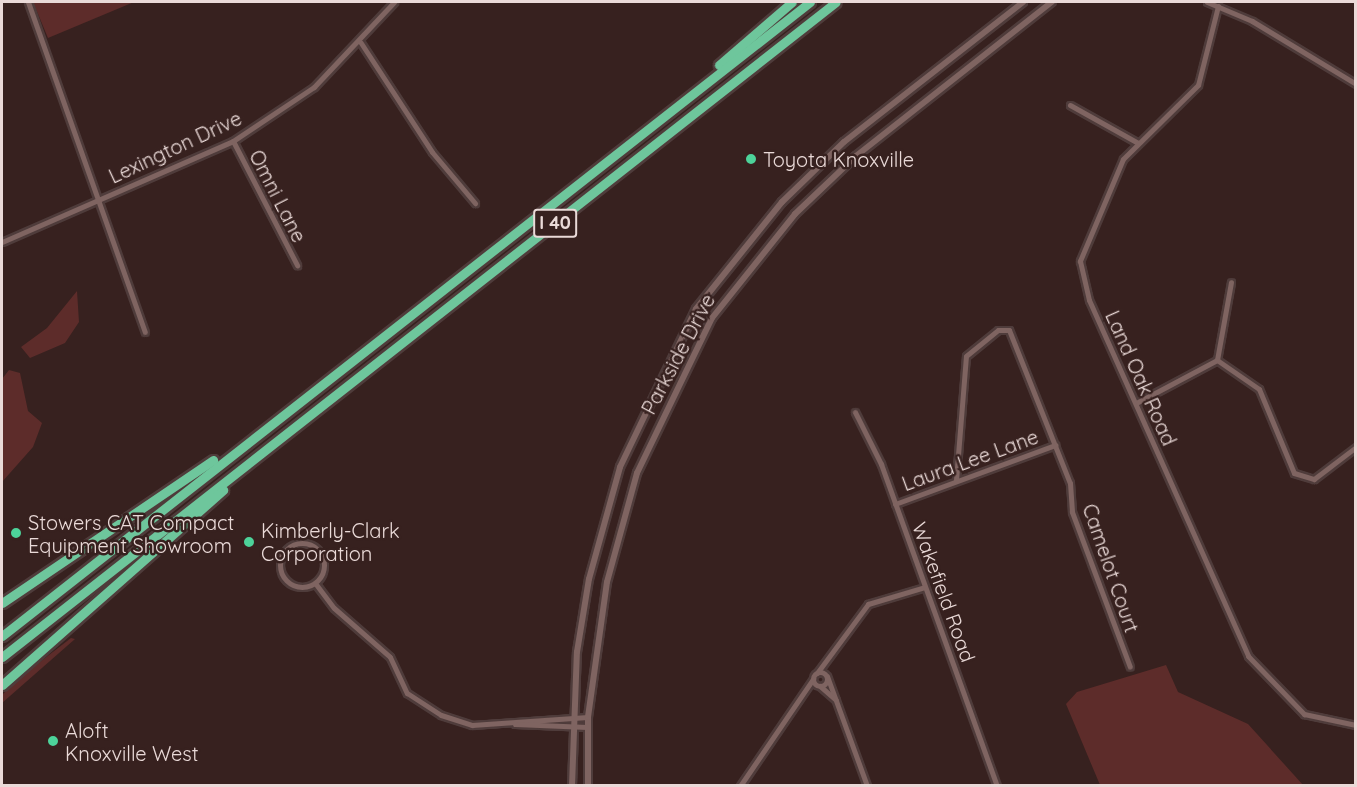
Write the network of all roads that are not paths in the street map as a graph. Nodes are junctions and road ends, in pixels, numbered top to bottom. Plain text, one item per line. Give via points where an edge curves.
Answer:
1 (27, 2) edge
2 (394, 2) edge
3 (792, 2) edge
4 (810, 2) edge
5 (836, 2) edge
6 (1023, 2) edge
7 (1052, 2) edge
8 (1207, 2) edge
9 (1218, 6) junction
10 (361, 43) junction
11 (1356, 84) edge
12 (1070, 105) dead end
13 (644, 130) junction
14 (233, 141) junction
15 (1138, 143) junction
16 (100, 198) junction
17 (475, 203) dead end
18 (2, 242) edge
19 (297, 264) dead end
20 (1231, 282) dead end
21 (145, 332) dead end
22 (1217, 360) junction
23 (1138, 402) junction
24 (855, 412) dead end
25 (246, 440) junction
26 (274, 444) junction
27 (1055, 445) junction
28 (1356, 447) edge
29 (957, 480) junction
30 (895, 504) junction
31 (315, 583) junction
32 (925, 587) junction
33 (2, 603) edge
34 (2, 636) edge
35 (2, 657) edge
36 (828, 659) junction
37 (1130, 667) dead end
38 (817, 673) junction
39 (827, 675) junction
40 (813, 679) junction
41 (2, 685) edge
42 (818, 686) junction
43 (802, 696) junction
44 (837, 701) junction
45 (588, 717) junction
46 (572, 718) junction
47 (511, 724) junction
48 (1356, 725) edge
49 (572, 727) junction
50 (587, 728) junction
51 (572, 786) edge
52 (588, 786) edge
53 (740, 786) edge
54 (867, 786) edge
55 (997, 786) edge

1 - 16 street
2 - 10 street, Lexington Drive
3 - 13 highway
4 - 13 highway, I 40
5 - 26 highway, I 40
6 - 46 street, Parkside Drive via 844,142 782,202 696,309 620,467 589,579
7 - 45 street, Parkside Drive via 856,156 795,214 712,318 637,473 607,582
8 - 9 street
9 - 11 street
9 - 15 street, Land Oak Road via 1198,85
10 - 14 street, Lexington Drive via 314,87
10 - 17 street via 432,152
12 - 15 street
13 - 25 highway, I 40
14 - 16 street, Lexington Drive
14 - 19 street, Omni Lane
15 - 23 street, Land Oak Road via 1123,159 1080,261 1089,300
16 - 18 street, Lexington Drive
16 - 21 street
20 - 22 street
22 - 23 street
22 - 28 street via 1259,389 1294,473 1314,480
23 - 48 street, Land Oak Road via 1194,542 1248,656 1304,714
24 - 30 street, Wakefield Road
25 - 33 highway
25 - 34 highway, I 40
26 - 35 highway, I 40
26 - 41 highway
27 - 29 street, Laura Lee Lane
27 - 29 street, Camelot Court via 1013,332 1002,328 966,356
27 - 37 street, Camelot Court via 1073,492 1072,512
29 - 30 street, Laura Lee Lane
30 - 32 street, Wakefield Road
31 - 31 street via 323,572 320,552 301,543 288,549 280,568 287,581 301,587
31 - 47 street via 334,608 390,657 407,693 441,715 472,725
32 - 36 street via 868,604
32 - 55 street, Wakefield Road
36 - 38 street
36 - 39 street
38 - 39 street
38 - 40 street
39 - 42 street
39 - 44 street
40 - 42 street
40 - 43 street
42 - 43 street
42 - 44 street
43 - 53 street
44 - 54 street
45 - 46 street
45 - 50 street, Parkside Drive
46 - 47 street
46 - 49 street, Parkside Drive
47 - 49 street
49 - 50 street
49 - 51 street, Parkside Drive
50 - 52 street, Parkside Drive

